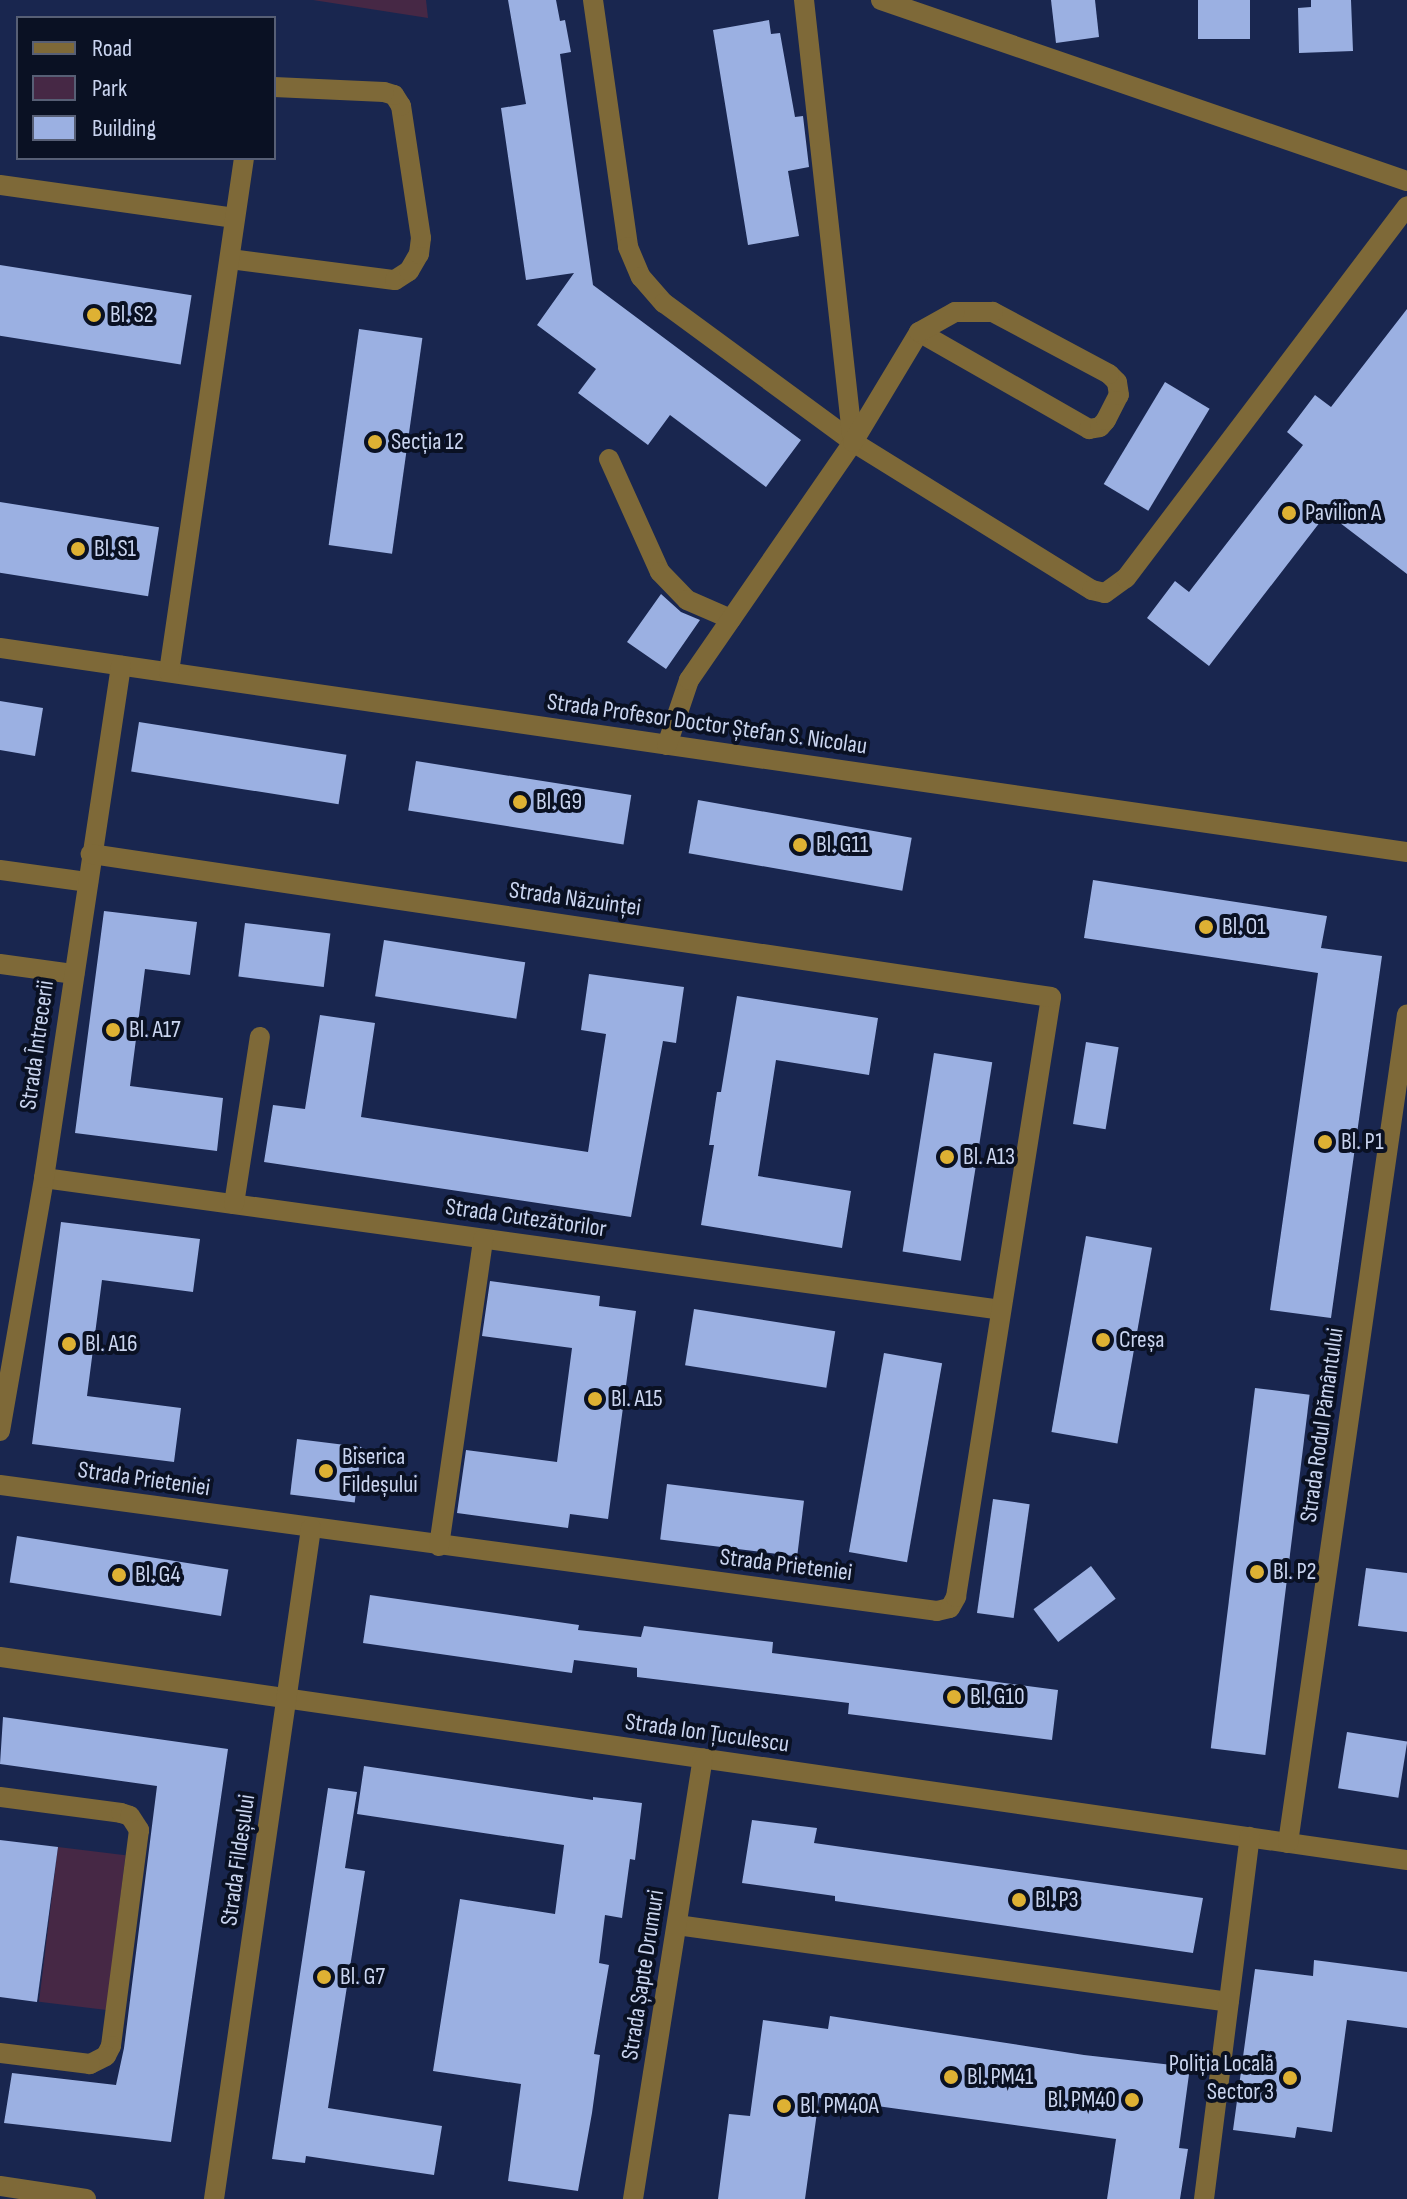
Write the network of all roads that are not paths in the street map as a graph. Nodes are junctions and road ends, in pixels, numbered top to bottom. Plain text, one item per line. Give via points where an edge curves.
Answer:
1 (593, 0) edge
2 (804, 0) edge
3 (881, 0) edge
4 (276, 87) edge
5 (244, 160) edge
6 (1407, 181) edge
7 (0, 185) edge
8 (1407, 206) edge
9 (235, 218) junction
10 (230, 259) junction
11 (919, 332) junction
12 (853, 442) junction
13 (609, 459) dead end
14 (731, 619) junction
15 (0, 648) edge
16 (121, 666) junction
17 (169, 672) junction
18 (667, 745) junction
19 (1407, 852) edge
20 (91, 854) junction
21 (0, 870) edge
22 (88, 882) junction
23 (0, 964) edge
24 (74, 974) junction
25 (1051, 997) joint
26 (1407, 1014) edge
27 (260, 1037) dead end
28 (44, 1178) junction
29 (234, 1204) junction
30 (483, 1239) junction
31 (1001, 1310) junction
32 (0, 1431) edge
33 (0, 1485) edge
34 (311, 1528) junction
35 (439, 1546) junction
36 (0, 1657) edge
37 (288, 1699) junction
38 (703, 1759) junction
39 (0, 1797) edge
40 (1250, 1837) junction
41 (1288, 1843) junction
42 (1407, 1860) edge
43 (677, 1925) junction
44 (1229, 2002) junction
45 (0, 2053) edge
46 (0, 2186) edge
47 (76, 2198) edge
48 (214, 2199) edge
49 (633, 2199) edge
50 (1204, 2199) edge

1 - 12 street via 628,247 641,277 664,303
2 - 12 street
3 - 6 street
4 - 10 street via 394,95 401,106 419,254 409,271 395,280
5 - 9 street
7 - 9 street
8 - 12 street via 1126,578 1105,593 1059,571
9 - 10 street
10 - 17 street
11 - 11 street via 1089,429 1100,427 1119,395 1109,374 993,312 955,312
11 - 12 street
12 - 14 street
13 - 14 street via 660,572 687,600
14 - 18 street via 689,680
15 - 16 street, Strada Profesor Doctor Ștefan S. Nicolau
16 - 17 street, Strada Profesor Doctor Ștefan S. Nicolau
16 - 20 street, Strada Întrecerii
17 - 18 street, Strada Profesor Doctor Ștefan S. Nicolau
18 - 19 street, Strada Profesor Doctor Ștefan S. Nicolau
20 - 22 street, Strada Întrecerii
20 - 25 street, Strada Năzuinței
21 - 22 street
22 - 24 street, Strada Întrecerii
23 - 24 street
24 - 28 street, Strada Întrecerii
25 - 31 street, Strada Prieteniei
26 - 41 street, Strada Rodul Pământului
27 - 29 street
28 - 29 street, Strada Cutezătorilor
28 - 32 street, Strada Întrecerii
29 - 30 street, Strada Cutezătorilor
30 - 31 street, Strada Cutezătorilor
30 - 35 street
31 - 35 street, Strada Prieteniei via 956,1597 950,1608 937,1611
33 - 34 street, Strada Prieteniei
34 - 35 street, Strada Prieteniei
34 - 37 street, Strada Fildeșului
36 - 37 street, Strada Ion Țuculescu
37 - 38 street, Strada Ion Țuculescu
37 - 48 street, Strada Fildeșului
38 - 40 street, Strada Ion Țuculescu
38 - 43 street, Strada Șapte Drumuri
39 - 45 street via 121,1813 139,1830 106,2056 90,2064
40 - 41 street, Strada Ion Țuculescu
40 - 44 street
41 - 42 street, Strada Ion Țuculescu
43 - 44 street
43 - 49 street, Strada Șapte Drumuri
44 - 50 street
46 - 47 street

